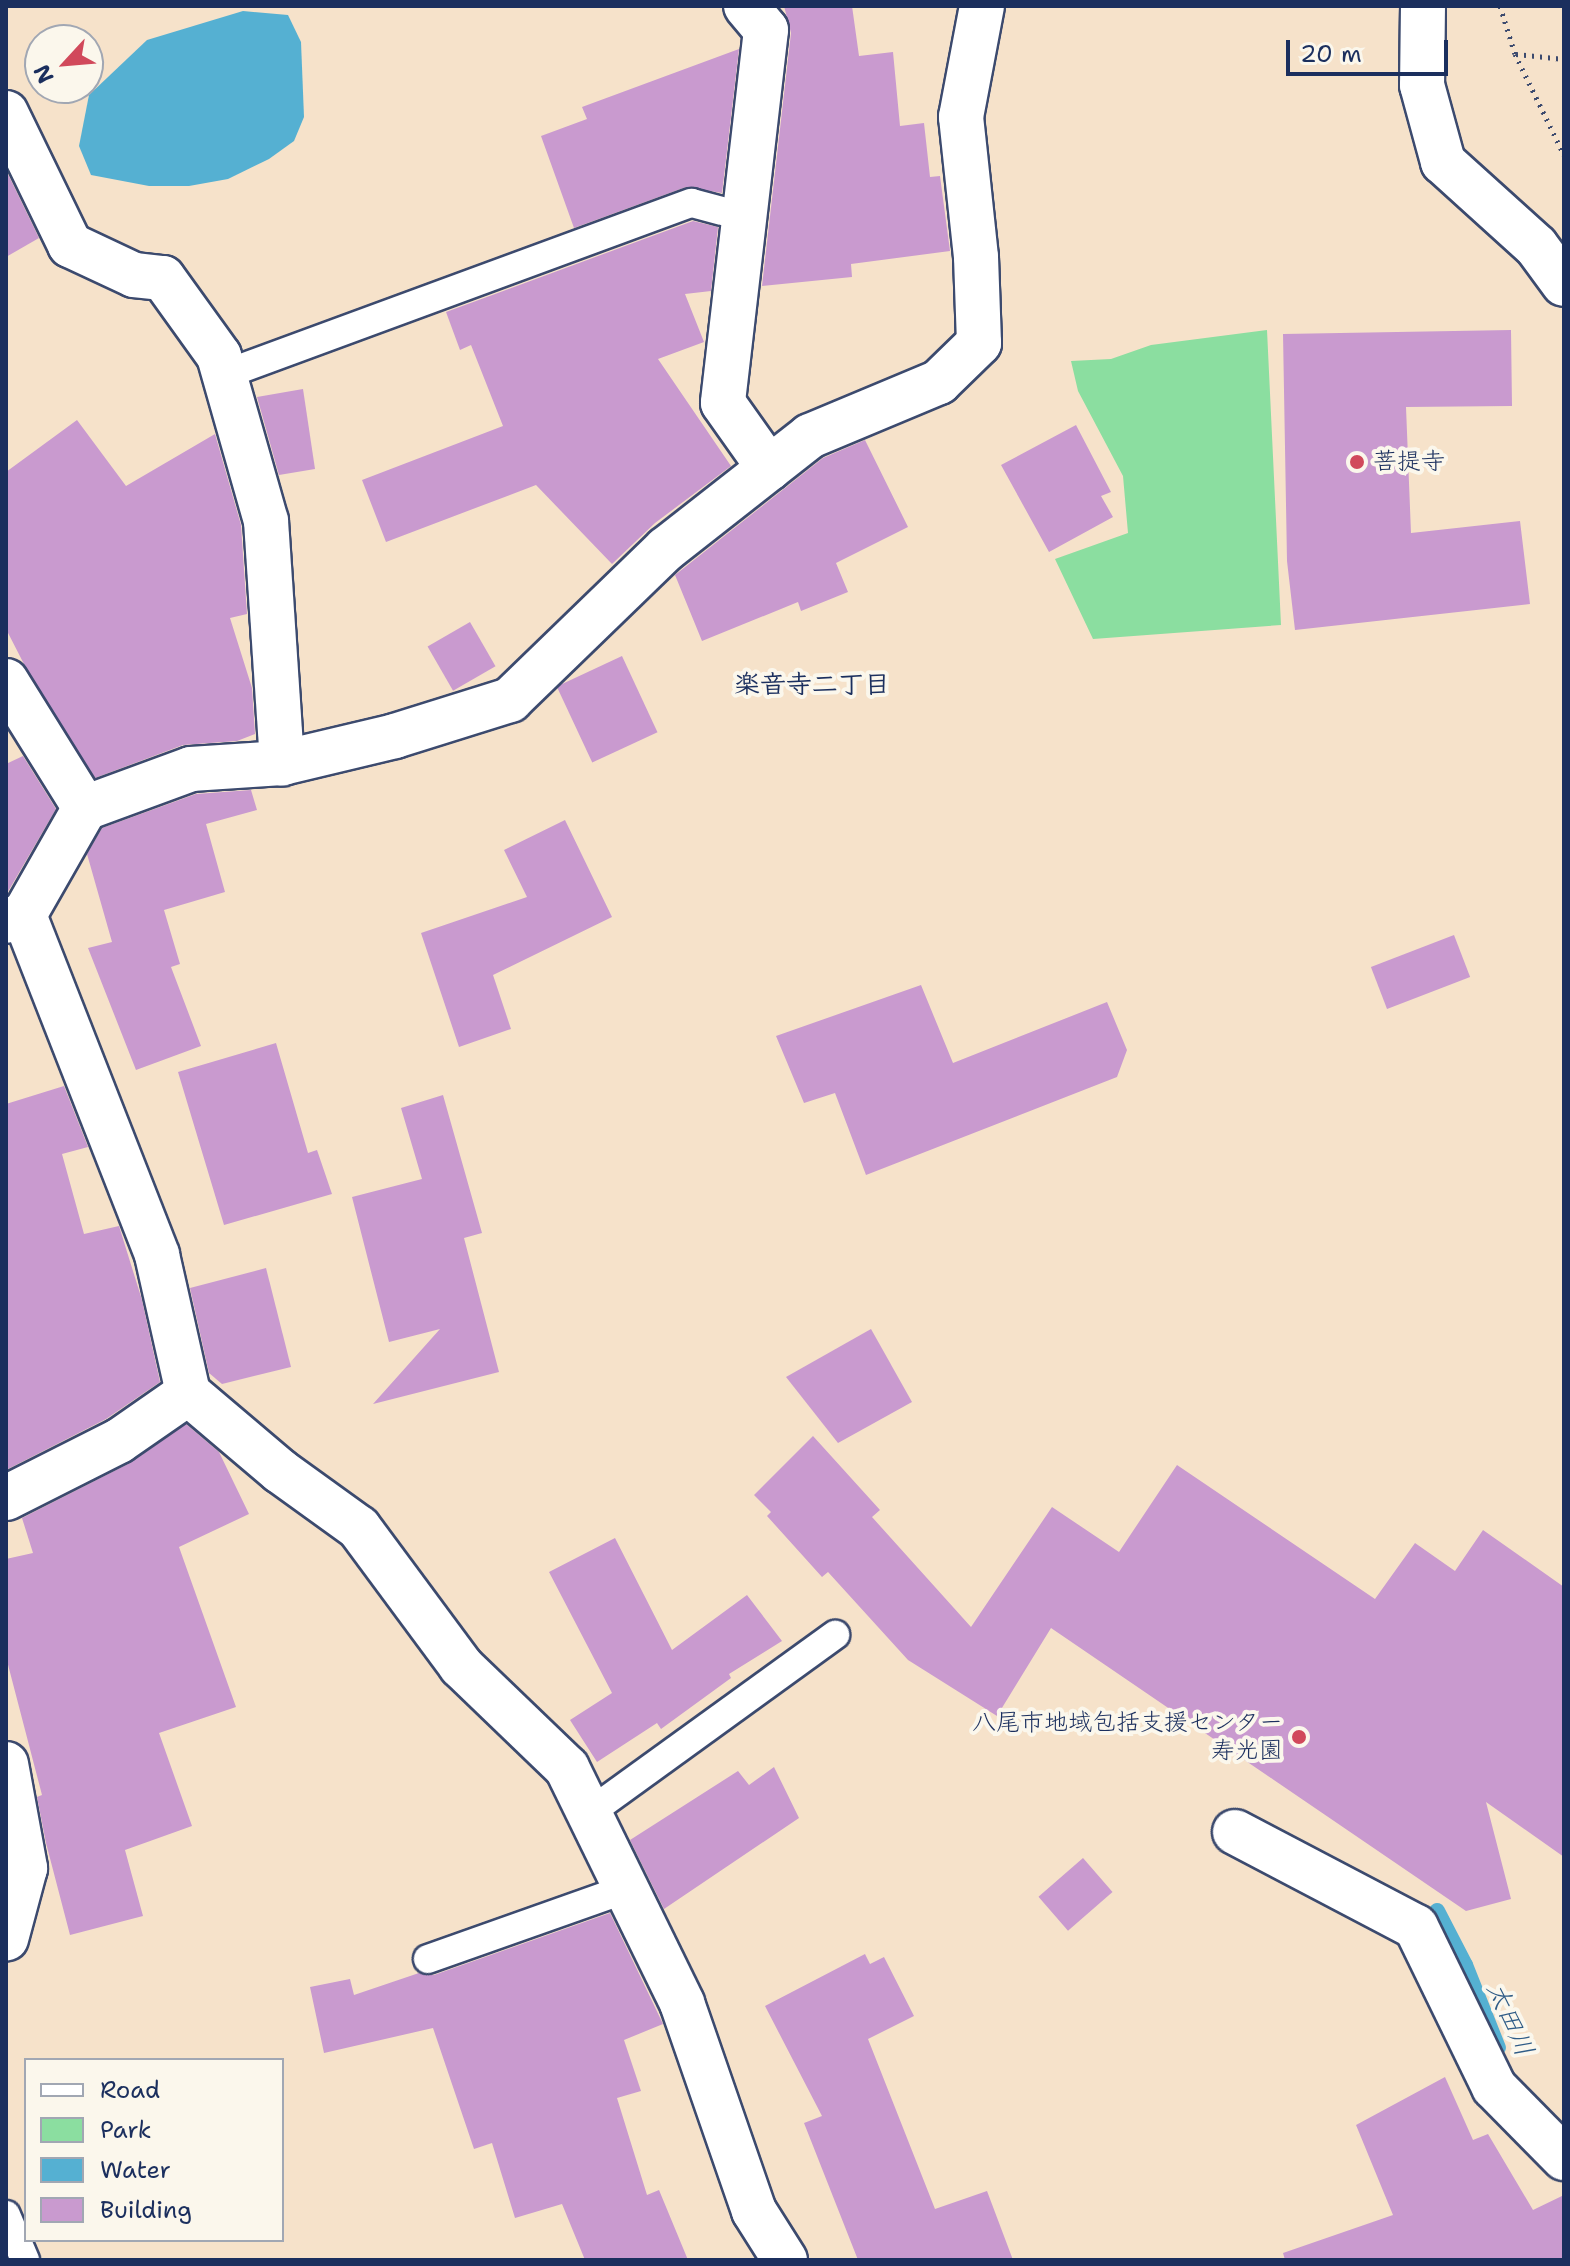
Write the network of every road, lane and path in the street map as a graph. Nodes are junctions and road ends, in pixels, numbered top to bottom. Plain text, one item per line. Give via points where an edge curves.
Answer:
1 (746, 6) edge
2 (982, 6) edge
3 (1423, 6) edge
4 (1500, 6) edge
5 (1515, 54) junction
6 (1564, 59) edge
7 (6, 113) edge
8 (1564, 155) edge
9 (745, 217) junction
10 (1564, 284) edge
11 (226, 374) junction
12 (769, 468) junction
13 (6, 681) edge
14 (282, 763) junction
15 (85, 808) junction
16 (15, 918) edge
17 (188, 1393) junction
18 (6, 1498) edge
19 (835, 1635) dead end
20 (6, 1764) edge
21 (589, 1813) junction
22 (1235, 1832) dead end
23 (626, 1889) junction
24 (6, 1939) edge
25 (428, 1959) dead end
26 (1564, 2158) edge
27 (6, 2215) edge
28 (25, 2260) edge
29 (785, 2260) edge

1 - 9 street via 766,30
2 - 12 street via 961,117 979,343 939,382 810,436
3 - 10 street via 1422,85 1443,162 1536,246
4 - 5 path
5 - 6 path
5 - 8 path
7 - 11 street via 70,245 134,275 163,278 219,356
9 - 11 lane via 692,203
9 - 12 street via 723,403
11 - 14 street via 266,521
12 - 14 street via 666,549 510,700 395,736
13 - 15 street
14 - 15 street via 191,769
15 - 16 street
16 - 17 street via 157,1255
17 - 18 street via 119,1441
17 - 21 street via 280,1471 359,1528 461,1666 567,1768
19 - 21 lane
20 - 24 street via 25,1868
21 - 23 street
22 - 26 street via 1416,1927 1494,2087
23 - 25 lane
23 - 29 street via 682,2003 754,2211
27 - 28 lane

